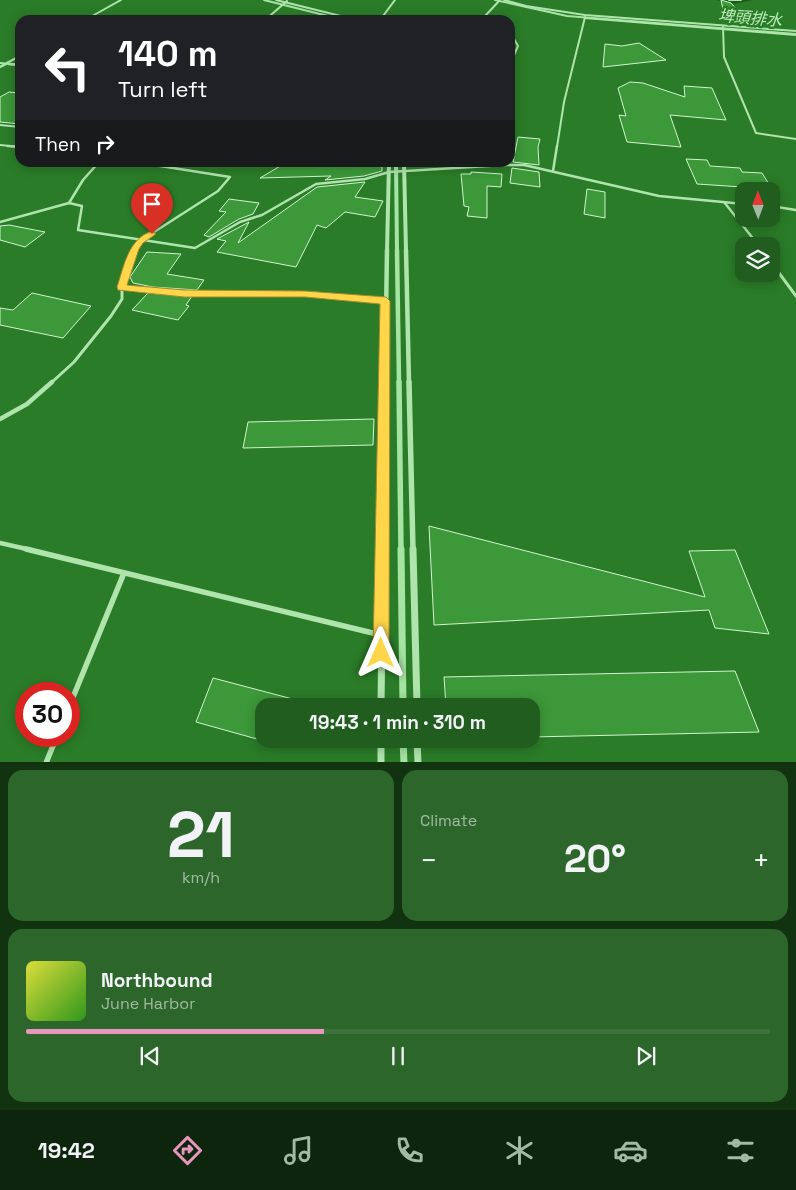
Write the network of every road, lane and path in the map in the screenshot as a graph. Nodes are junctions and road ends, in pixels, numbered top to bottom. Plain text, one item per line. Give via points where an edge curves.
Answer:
1 (121, 0) edge
2 (276, 0) edge
3 (288, 0) edge
4 (395, 0) edge
5 (504, 0) edge
6 (729, 0) edge
7 (741, 0) edge
8 (499, 1) edge
9 (286, 2) junction
10 (585, 14) junction
11 (94, 15) edge
12 (271, 15) edge
13 (337, 15) edge
14 (384, 15) edge
15 (486, 15) edge
16 (585, 18) junction
17 (722, 25) junction
18 (724, 28) junction
19 (796, 31) edge
20 (796, 35) edge
21 (515, 41) edge
22 (515, 53) edge
23 (15, 59) edge
24 (0, 63) edge
25 (6, 64) junction
26 (15, 65) edge
27 (0, 67) edge
28 (0, 125) edge
29 (15, 126) edge
30 (796, 139) edge
31 (0, 145) edge
32 (15, 146) edge
33 (515, 166) edge
34 (95, 167) edge
35 (166, 167) edge
36 (389, 167) edge
37 (404, 167) edge
38 (490, 167) edge
39 (553, 171) junction
40 (389, 172) junction
41 (405, 172) junction
42 (724, 202) junction
43 (69, 203) junction
44 (735, 203) edge
45 (780, 207) edge
46 (796, 210) edge
47 (0, 222) edge
48 (752, 237) edge
49 (140, 241) junction
50 (780, 274) edge
51 (122, 287) junction
52 (796, 296) edge
53 (386, 301) junction
54 (0, 419) edge
55 (0, 543) edge
56 (124, 573) junction
57 (381, 635) junction
58 (79, 682) edge
59 (381, 698) edge
60 (417, 698) edge
61 (52, 747) edge
62 (381, 748) edge
63 (417, 748) edge
64 (46, 762) edge
65 (381, 762) edge
66 (418, 762) edge

1 - 11 street
2 - 9 street
3 - 9 street
4 - 14 street
5 - 10 lane
6 - 7 street
8 - 15 street
9 - 12 street
9 - 13 street
10 - 16 lane
10 - 17 lane
16 - 18 lane
16 - 39 lane via 564,102
17 - 18 lane
17 - 19 lane
18 - 20 lane
18 - 30 lane via 724,57 728,72 756,134
21 - 22 street via 518,46
23 - 25 street
24 - 25 street
25 - 26 street
25 - 27 street
28 - 29 lane
31 - 32 lane
33 - 39 lane
34 - 43 lane
35 - 49 lane via 230,177 218,191
36 - 40 street
37 - 41 street
38 - 41 lane
39 - 42 lane via 659,196
40 - 41 lane
40 - 49 lane via 365,179 316,184 196,248
40 - 53 street
41 - 60 street
42 - 44 lane
42 - 48 lane
43 - 47 lane
43 - 49 lane via 82,206 78,230
45 - 46 lane
49 - 51 lane
50 - 52 lane
51 - 53 lane via 184,293 305,294
51 - 54 lane via 122,299 74,362 28,404
53 - 57 street
55 - 56 lane
56 - 57 lane
56 - 58 lane
57 - 59 street
61 - 64 lane
62 - 65 street
63 - 66 street

